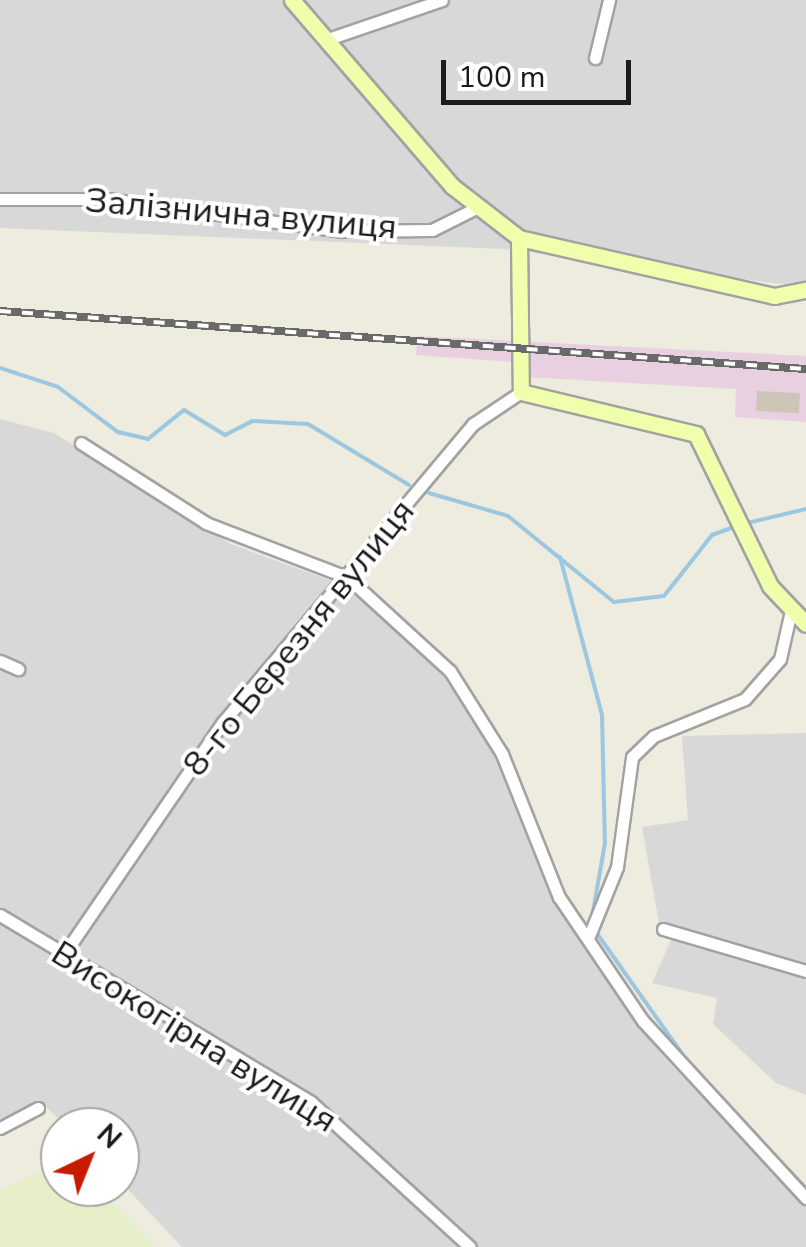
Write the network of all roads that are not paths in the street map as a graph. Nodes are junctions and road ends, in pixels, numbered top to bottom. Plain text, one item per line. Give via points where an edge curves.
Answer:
1 (292, 0) edge
2 (442, 0) edge
3 (609, 0) edge
4 (331, 38) junction
5 (596, 58) dead end
6 (0, 198) edge
7 (476, 208) junction
8 (519, 238) junction
9 (805, 292) edge
10 (521, 392) junction
11 (81, 443) dead end
12 (347, 576) junction
13 (790, 616) junction
14 (806, 624) edge
15 (0, 660) edge
16 (18, 669) dead end
17 (0, 915) edge
18 (664, 929) dead end
19 (589, 936) junction
20 (64, 954) junction
21 (806, 971) edge
22 (38, 1108) dead end
23 (0, 1128) edge
24 (806, 1198) edge
25 (470, 1247) edge

1 - 4 street
2 - 4 street
3 - 5 street
4 - 7 street
6 - 7 street, Залізнична вулиця via 108,199 343,231 432,230
7 - 8 street
8 - 9 street via 774,296
8 - 10 street
10 - 12 street, 8-го Березня вулиця via 472,424
10 - 13 street via 686,427 738,507
11 - 12 street via 206,523
12 - 19 street via 462,685 502,754 544,867
12 - 20 street, 8-го Березня вулиця via 223,722
13 - 14 street
13 - 19 street via 768,678 745,699 654,736 632,758 617,867
15 - 16 street
17 - 20 street, Високогірна вулиця
18 - 21 street
19 - 24 street via 643,1021
20 - 25 street, Високогірна вулиця via 312,1102
22 - 23 street

